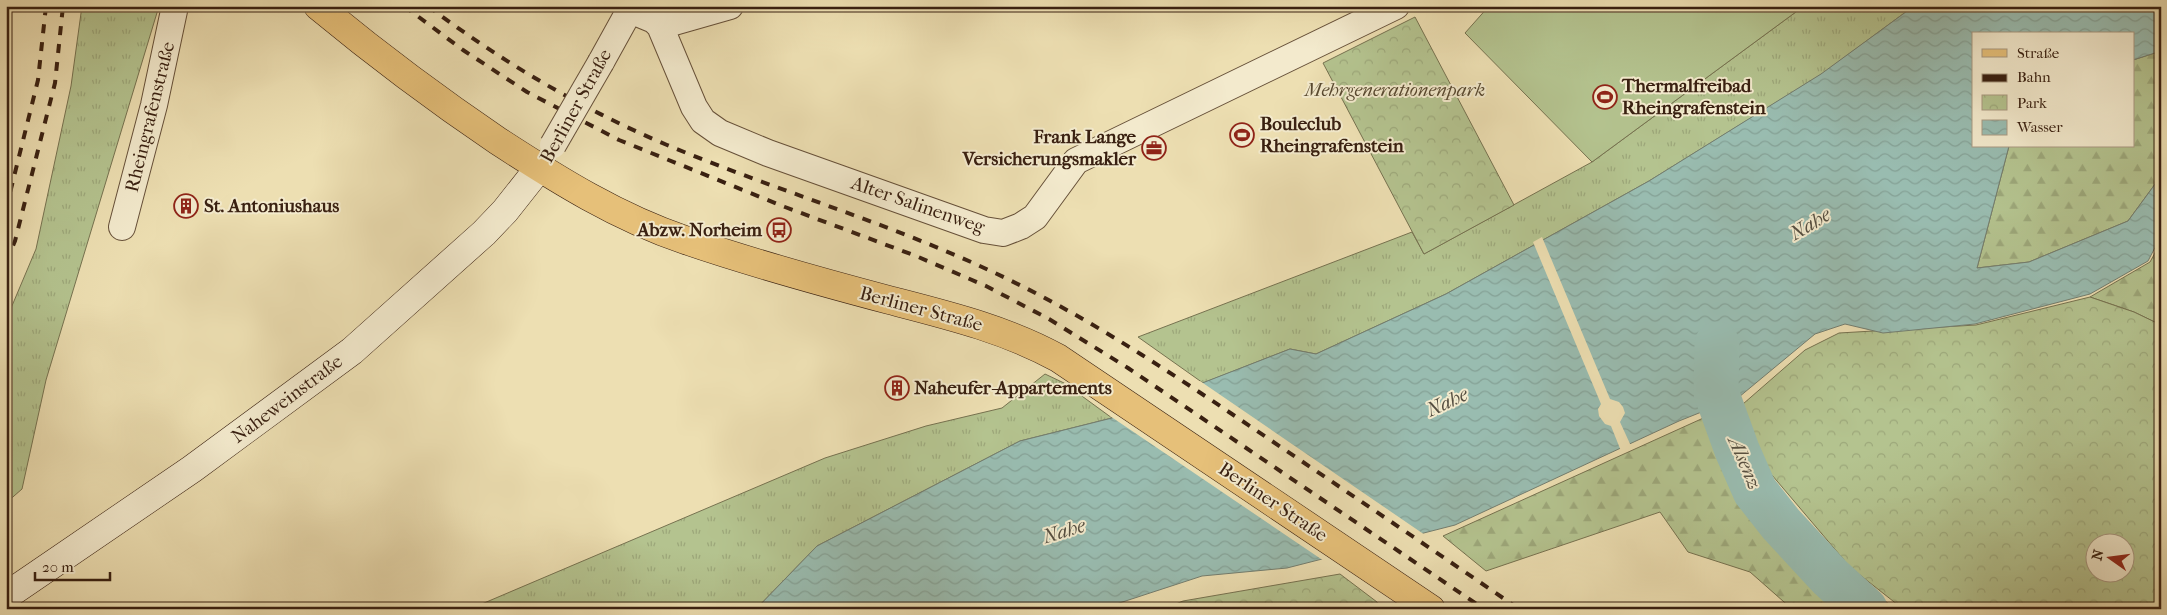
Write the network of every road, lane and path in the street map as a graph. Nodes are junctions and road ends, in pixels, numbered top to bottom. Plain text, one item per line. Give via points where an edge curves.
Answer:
1 (175, 6) edge
2 (318, 6) edge
3 (730, 6) edge
4 (1396, 6) edge
5 (631, 8) edge
6 (660, 26) junction
7 (539, 168) junction
8 (122, 227) dead end
9 (6, 596) edge
10 (1431, 609) edge

1 - 8 street, Rheingrafenstraße via 154,105
2 - 7 main road via 460,116
3 - 6 street
4 - 6 street, Alter Salinenweg via 1076,160 1035,217 1003,232 984,230 720,133 703,120 694,107
5 - 6 street
5 - 7 street, Berliner Straße, bridge
7 - 9 main road, Naheweinstraße via 484,233 352,351 192,469
7 - 10 main road, Berliner Straße via 601,204 683,240 782,271 990,328 1035,345 1089,377

